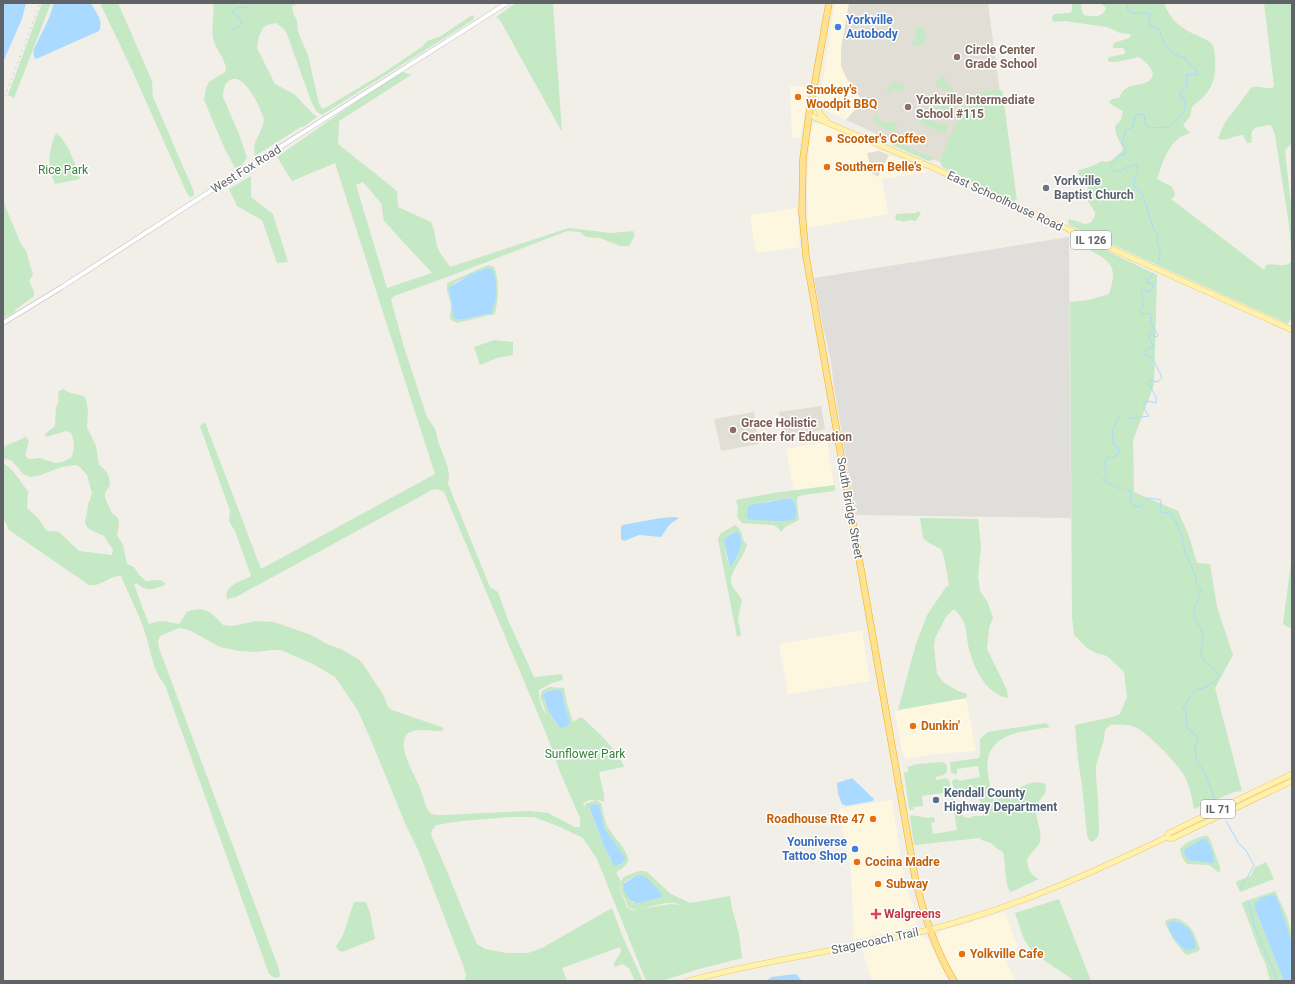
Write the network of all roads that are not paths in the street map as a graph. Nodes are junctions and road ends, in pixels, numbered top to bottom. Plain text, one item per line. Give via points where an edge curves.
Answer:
1 (507, 3) edge
2 (828, 3) edge
3 (812, 97) junction
4 (809, 114) junction
5 (828, 122) junction
6 (3, 323) edge
7 (1291, 329) edge
8 (1292, 774) edge
9 (1292, 782) edge
10 (1167, 837) junction
11 (930, 930) junction
12 (688, 981) edge
13 (954, 981) edge

1 - 6 street, West Fox Road
2 - 3 highway, South Bridge Street
3 - 4 highway, South Bridge Street
3 - 5 main road via 821,115
4 - 5 main road, East Schoolhouse Road
4 - 11 highway, South Bridge Street via 802,186 807,266 909,849 917,889
5 - 7 main road, East Schoolhouse Road / IL 126
8 - 10 main road, Stagecoach Trail / IL 71 via 1169,833
9 - 10 main road, Stagecoach Trail / IL 71 via 1171,839
10 - 11 main road, Stagecoach Trail / IL 71 via 1046,891
11 - 12 main road, Stagecoach Trail / IL 71
11 - 13 highway, South Bridge Street

